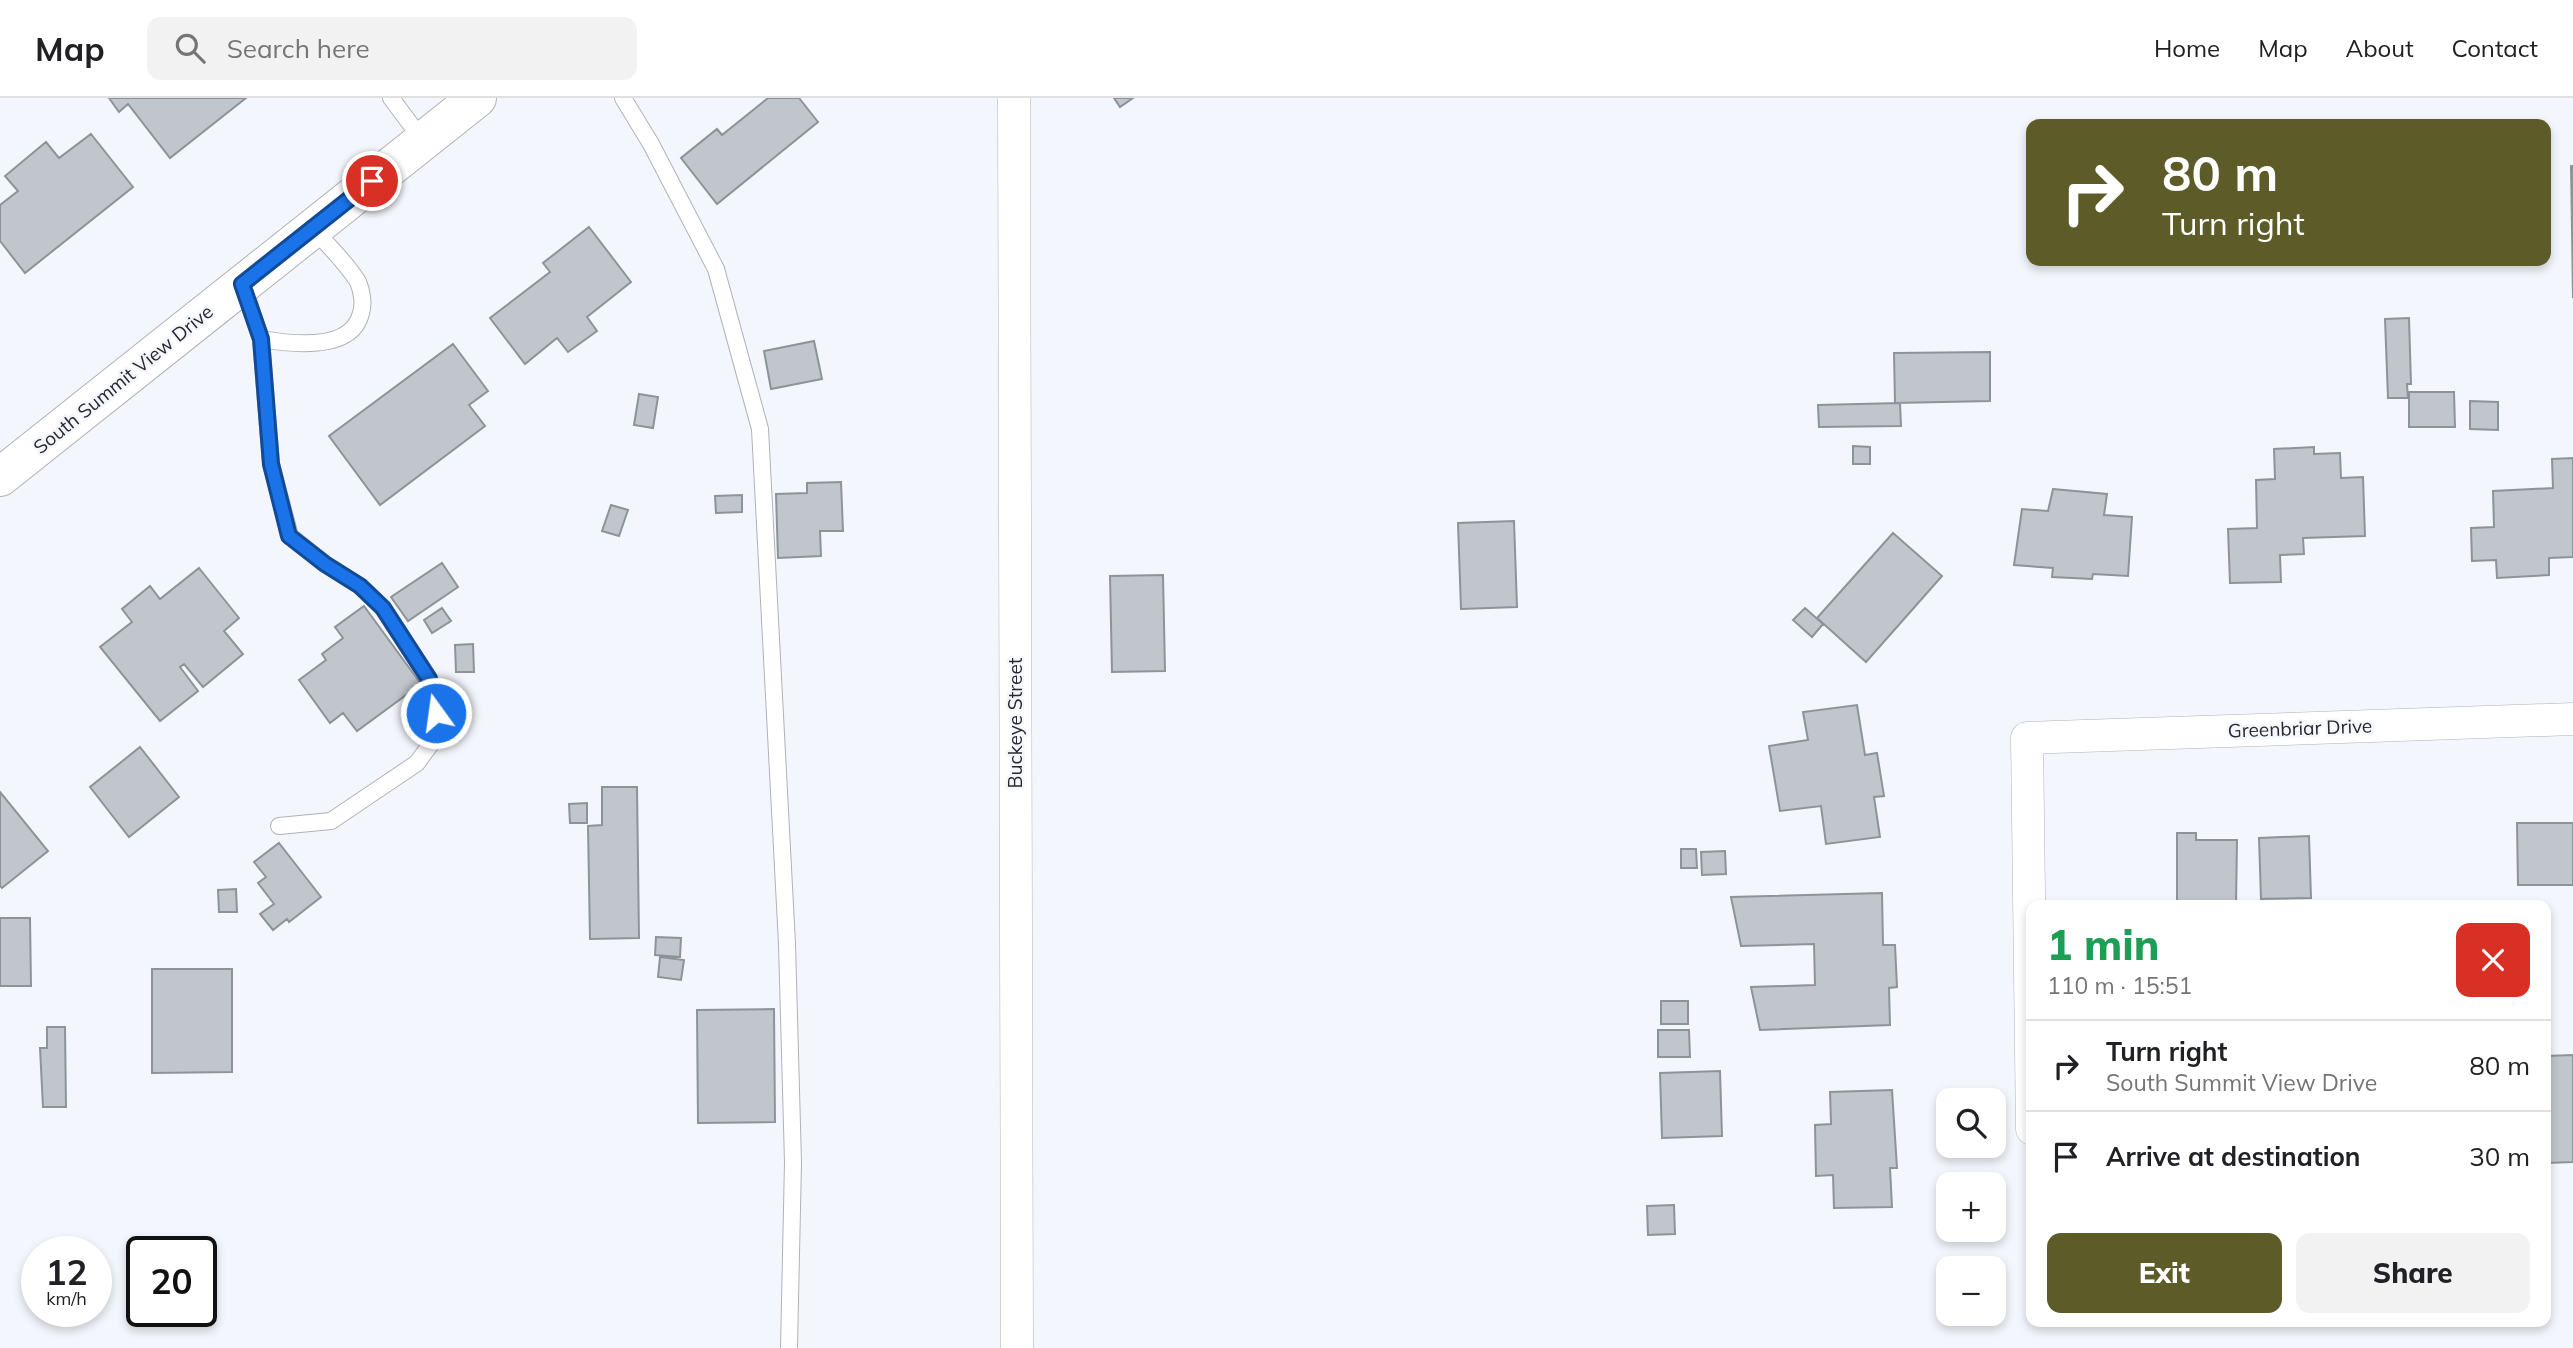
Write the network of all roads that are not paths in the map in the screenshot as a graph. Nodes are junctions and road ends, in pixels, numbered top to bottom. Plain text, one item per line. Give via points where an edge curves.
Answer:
1 (391, 98) edge
2 (477, 98) edge
3 (623, 98) edge
4 (1014, 98) edge
5 (423, 141) junction
6 (313, 228) junction
7 (242, 284) junction
8 (261, 339) junction
9 (0, 477) edge
10 (2573, 719) edge
11 (279, 825) dead end
12 (2029, 900) edge
13 (789, 1348) edge
14 (1017, 1348) edge

1 - 5 lane
2 - 5 street, South Summit View Drive
3 - 13 lane via 716,269 760,429 787,944 793,1162
4 - 14 street, Buckeye Street
5 - 6 street, South Summit View Drive
6 - 7 street, South Summit View Drive
6 - 8 lane via 359,283 363,305 359,322 329,341 307,344
7 - 8 lane
7 - 9 street, South Summit View Drive
8 - 11 lane via 271,464 289,536 383,608 429,679 436,713 433,741 417,763 331,821
10 - 12 street, Greenbriar Drive via 2027,738

